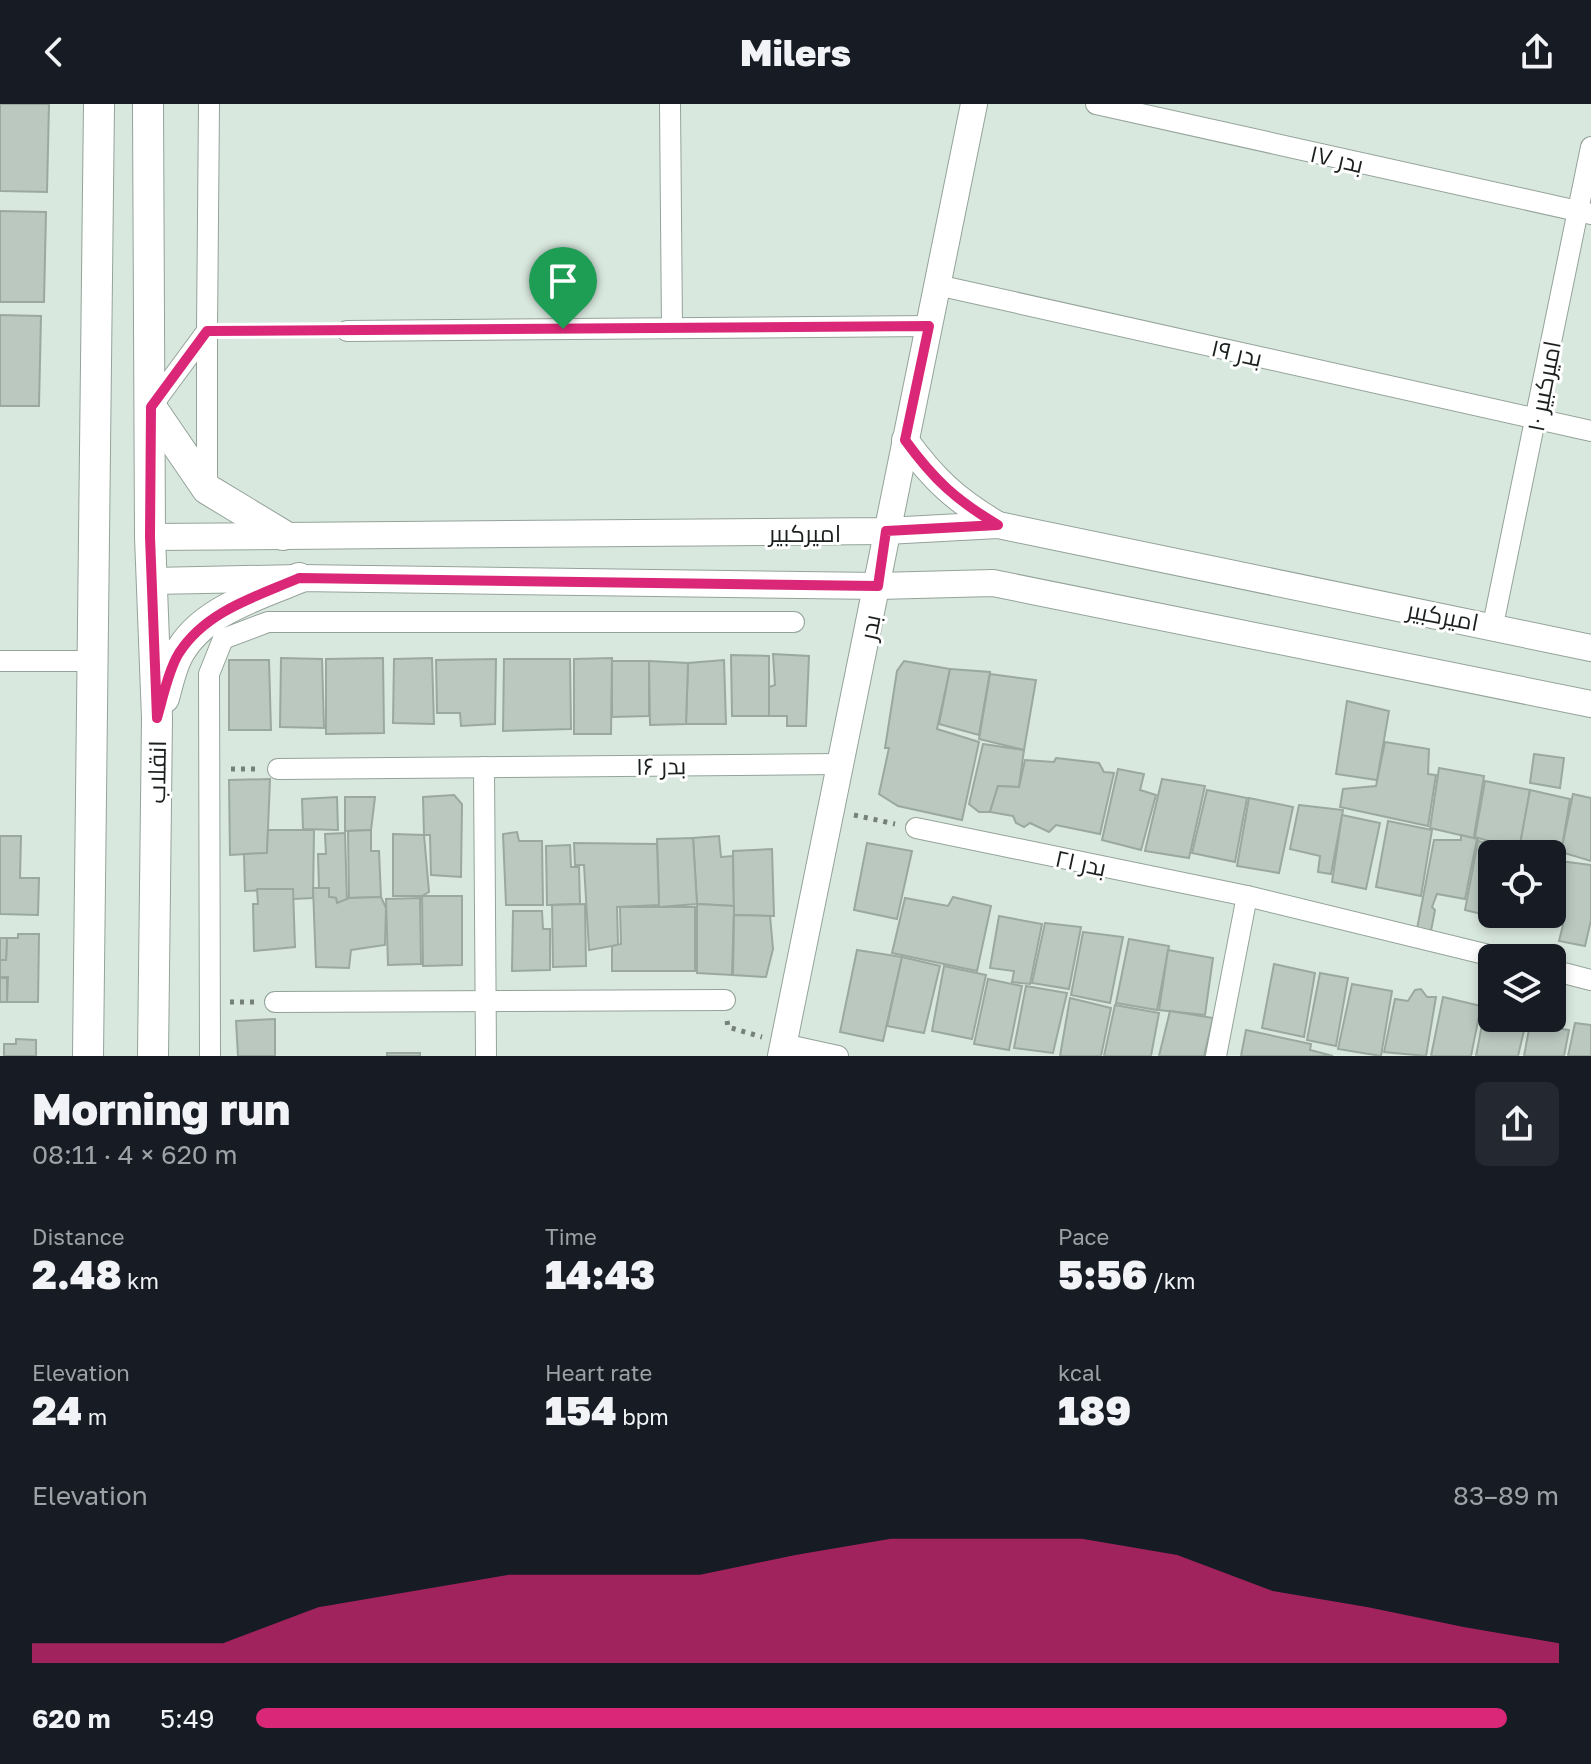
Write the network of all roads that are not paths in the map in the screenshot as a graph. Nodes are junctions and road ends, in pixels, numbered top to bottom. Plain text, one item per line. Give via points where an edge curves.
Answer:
1 (99, 104) edge
2 (148, 104) edge
3 (209, 104) edge
4 (670, 104) edge
5 (974, 104) edge
6 (1096, 104) edge
7 (1591, 147) edge
8 (1584, 212) edge
9 (937, 285) junction
10 (929, 326) junction
11 (672, 328) junction
12 (207, 331) junction
13 (347, 331) road end
14 (151, 407) junction
15 (1537, 419) junction
16 (1591, 431) edge
17 (905, 440) junction
18 (207, 489) junction
19 (998, 525) junction
20 (886, 531) junction
21 (283, 535) junction
22 (150, 537) junction
23 (299, 578) junction
24 (152, 581) junction
25 (878, 586) junction
26 (794, 622) dead end
27 (1493, 625) junction
28 (1591, 648) edge
29 (0, 661) edge
30 (93, 661) junction
31 (1591, 704) edge
32 (157, 718) junction
33 (839, 764) junction
34 (484, 767) junction
35 (278, 769) road end
36 (916, 828) road end
37 (1247, 896) junction
38 (1478, 952) edge
39 (1566, 974) edge
40 (1591, 980) edge
41 (725, 1000) road end
42 (485, 1001) junction
43 (275, 1002) road end
44 (782, 1050) edge
45 (88, 1056) edge
46 (153, 1056) edge
47 (210, 1056) edge
48 (486, 1056) edge
49 (838, 1056) edge
50 (1216, 1056) edge

1 - 30 main road
2 - 14 main road, انقلاب
3 - 12 street
4 - 11 street
5 - 9 street, بدر
6 - 8 street, بدر ۱۷
7 - 8 street, امیرکبیر ۱۰
8 - 15 street, امیرکبیر ۱۰
9 - 10 street, بدر
9 - 15 street, بدر ۱۹
10 - 11 street
10 - 17 street, بدر
11 - 13 street
12 - 14 street
12 - 18 street
14 - 18 main road
14 - 22 main road, انقلاب
15 - 16 street, بدر ۱۹
15 - 27 street, امیرکبیر ۱۰
17 - 19 street via 956,500
17 - 20 street, بدر
18 - 21 main road
19 - 20 street, امیرکبیر
19 - 27 street, امیرکبیر
20 - 21 street, امیرکبیر
20 - 25 street, بدر
21 - 22 street, امیرکبیر
22 - 24 main road, انقلاب
23 - 24 street
23 - 25 street
23 - 32 main road via 201,625 178,655
24 - 32 main road, انقلاب
25 - 31 street via 993,583
25 - 33 street, بدر
26 - 47 street via 268,622 223,639 209,674
27 - 28 street, امیرکبیر
29 - 30 street
30 - 45 main road
32 - 46 main road, انقلاب
33 - 34 street, بدر ۱۶
33 - 44 street, بدر
34 - 35 street, بدر ۱۶
34 - 42 street
36 - 37 street, بدر ۲۱
37 - 38 street, بدر ۲۱
37 - 50 street
39 - 40 street
41 - 42 street
42 - 43 street
42 - 48 street
44 - 49 street

